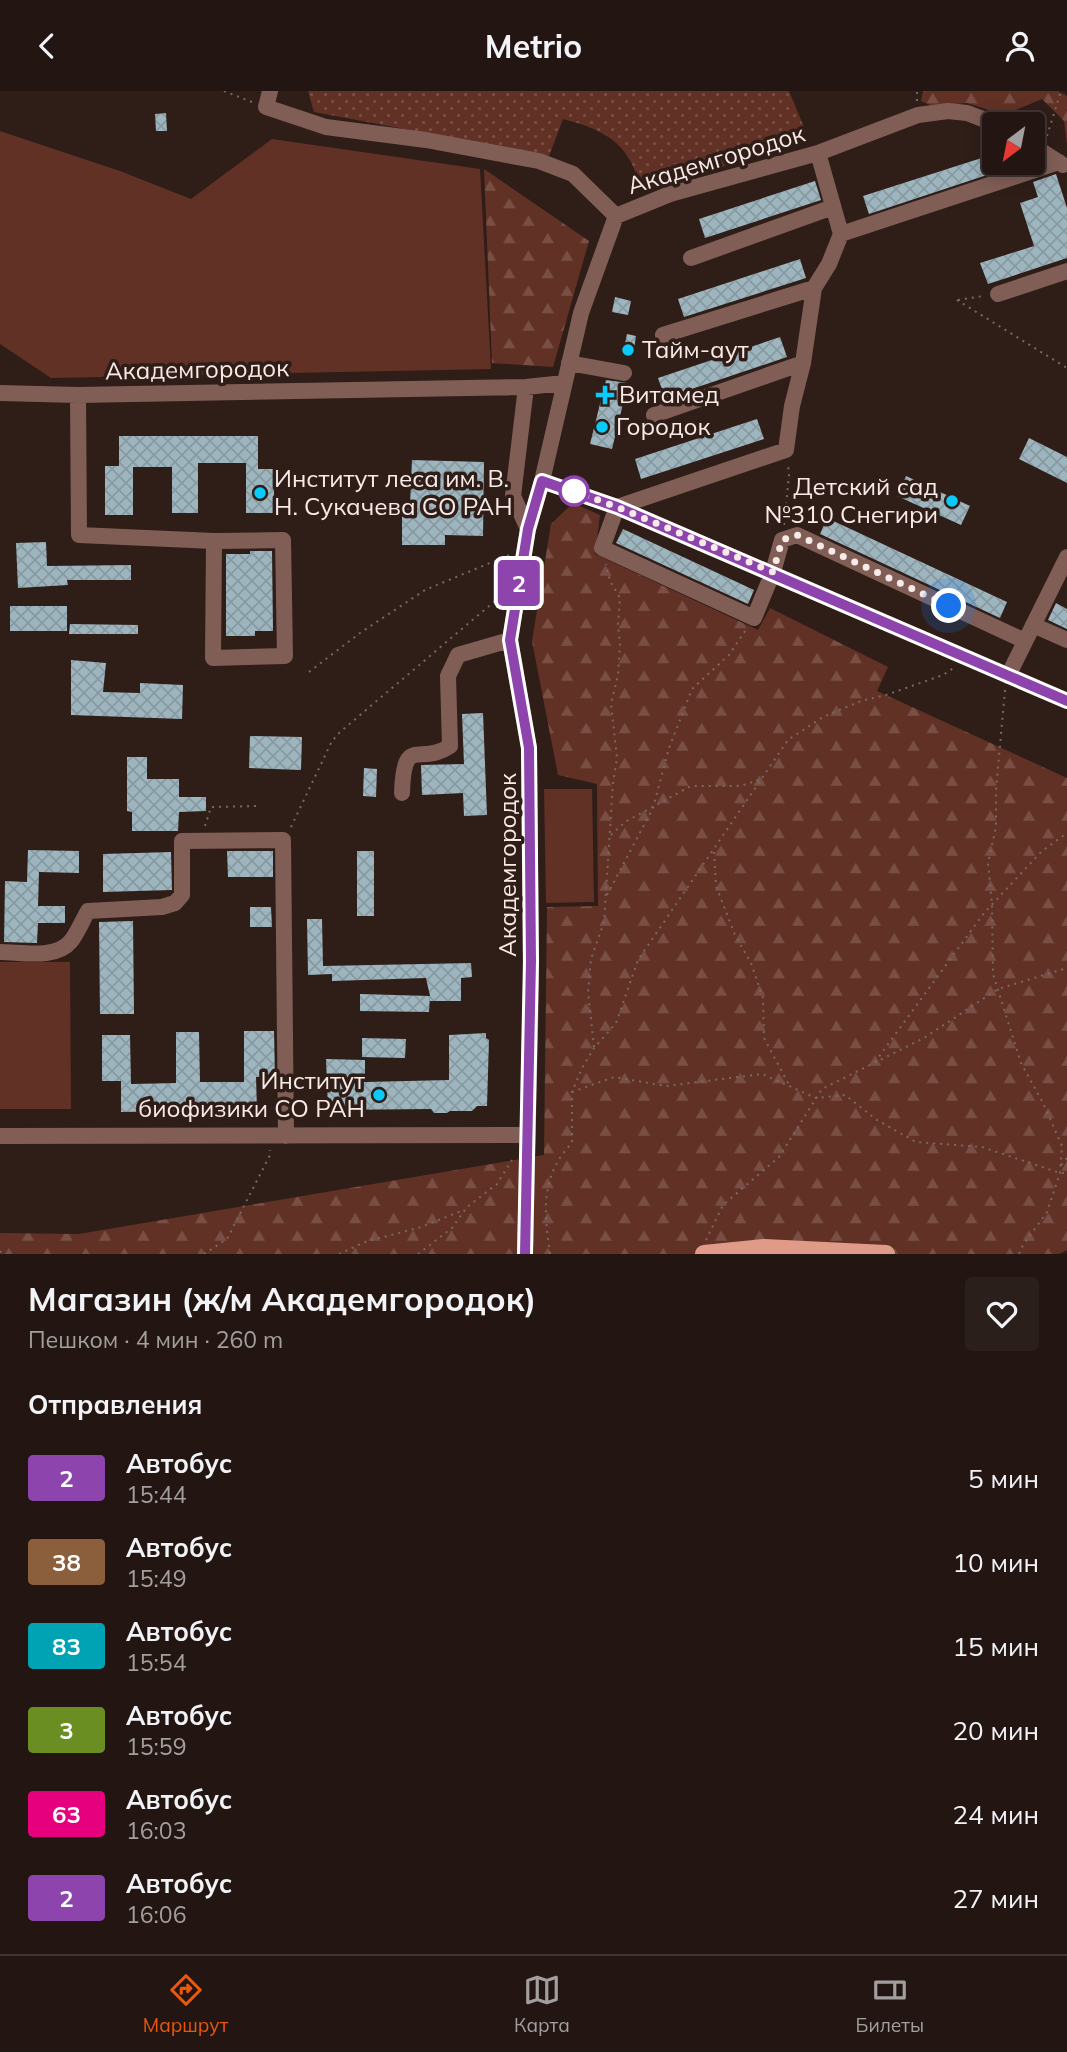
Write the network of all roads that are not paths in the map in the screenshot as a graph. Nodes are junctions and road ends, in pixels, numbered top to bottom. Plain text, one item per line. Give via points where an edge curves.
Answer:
1 (268, 99) edge
2 (982, 119) edge
3 (818, 153) junction
4 (1045, 153) edge
5 (1063, 165) edge
6 (833, 207) junction
7 (617, 216) junction
8 (841, 235) junction
9 (691, 258) dead end
10 (1067, 271) edge
11 (814, 288) junction
12 (998, 294) road end
13 (663, 335) dead end
14 (569, 363) junction
15 (803, 363) junction
16 (624, 373) dead end
17 (564, 383) junction
18 (526, 387) junction
19 (0, 393) edge
20 (78, 395) junction
21 (654, 415) dead end
22 (542, 481) junction
23 (617, 507) junction
24 (528, 529) junction
25 (214, 541) junction
26 (1067, 557) edge
27 (773, 572) junction
28 (1033, 625) junction
29 (510, 640) junction
30 (1067, 640) edge
31 (1025, 641) junction
32 (1008, 675) junction
33 (1067, 701) edge
34 (402, 793) dead end
35 (0, 952) edge
36 (527, 1135) junction
37 (0, 1136) edge
38 (286, 1136) junction
39 (704, 1248) edge
40 (525, 1254) edge
41 (886, 1254) edge

1 - 7 street via 326,127 539,161 573,174
2 - 3 street, Академгородок via 948,111 918,115
3 - 6 street
3 - 7 street, Академгородок via 670,194
4 - 5 street
5 - 8 street
6 - 8 street
6 - 9 street
7 - 14 street, Академгородок via 581,313
8 - 11 street
10 - 12 street
11 - 13 street
11 - 15 street
14 - 16 street
14 - 17 street, Академгородок
15 - 21 street
15 - 23 street via 786,450
17 - 18 street, Академгородок
17 - 22 street, Академгородок
18 - 20 street, Академгородок
18 - 24 street via 513,496
19 - 20 street, Академгородок
20 - 25 street via 79,535
22 - 23 street
22 - 24 street, Академгородок
23 - 27 street
23 - 27 street via 602,548 754,618
24 - 29 street, Академгородок
25 - 25 street via 283,540 285,656 213,659
26 - 28 street
27 - 31 street via 782,540 797,535
27 - 32 street
28 - 30 street
28 - 31 street
29 - 34 street via 458,655 449,676 450,746 407,758
29 - 36 street, Академгородок via 529,748 532,890
31 - 32 street
32 - 33 street
35 - 38 street via 52,953 64,948 88,911 175,903 182,895 182,841 282,839
36 - 38 street
36 - 40 street, Академгородок
37 - 38 street
39 - 41 main road

